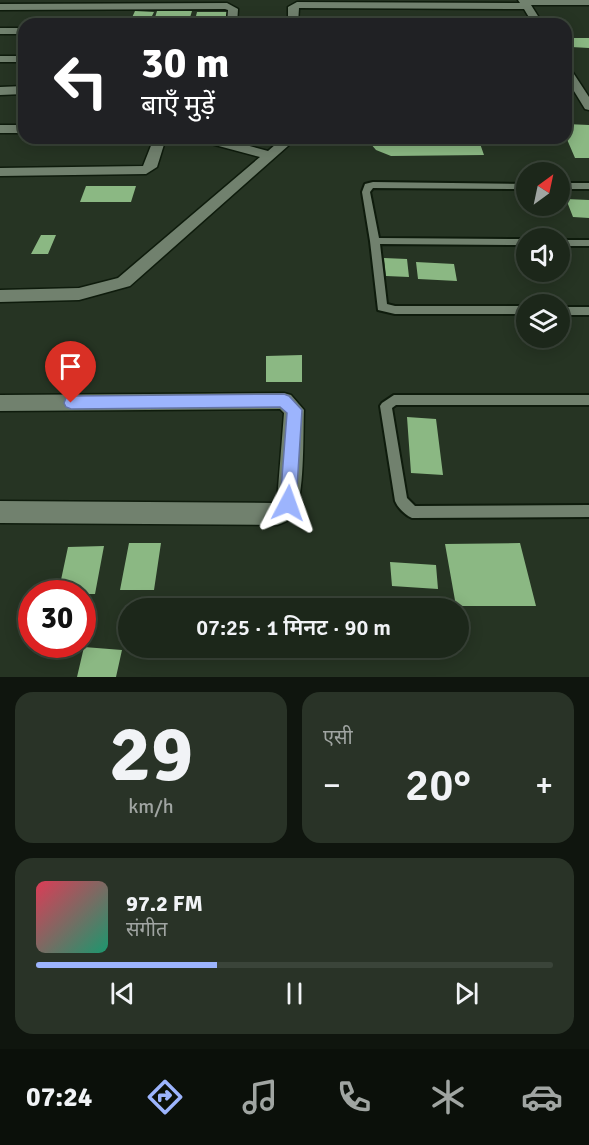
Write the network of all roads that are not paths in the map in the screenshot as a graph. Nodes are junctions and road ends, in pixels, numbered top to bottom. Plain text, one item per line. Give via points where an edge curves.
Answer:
1 (589, 2) edge
2 (524, 3) edge
3 (0, 6) edge
4 (232, 18) edge
5 (293, 18) edge
6 (533, 18) edge
7 (0, 31) edge
8 (18, 31) edge
9 (0, 58) edge
10 (18, 58) edge
11 (572, 81) edge
12 (18, 90) edge
13 (0, 91) edge
14 (584, 102) edge
15 (0, 129) edge
16 (18, 129) edge
17 (158, 144) edge
18 (227, 144) edge
19 (284, 144) edge
20 (270, 156) junction
21 (0, 172) edge
22 (516, 186) edge
23 (570, 186) edge
24 (589, 186) edge
25 (375, 241) junction
26 (516, 242) edge
27 (570, 243) edge
28 (589, 243) edge
29 (0, 296) edge
30 (516, 310) edge
31 (570, 311) edge
32 (589, 311) edge
33 (589, 400) edge
34 (0, 403) edge
35 (589, 511) edge
36 (0, 512) edge

1 - 2 street
2 - 5 street via 297,5 293,7
2 - 6 street
3 - 4 street via 227,6 233,9
7 - 8 street
9 - 10 street
11 - 14 street
12 - 13 street
15 - 16 street
17 - 21 street via 146,170
18 - 20 street
19 - 20 street
20 - 29 street via 124,282 78,296
22 - 25 lane via 368,186
23 - 24 lane
25 - 26 lane
25 - 30 lane via 382,307
27 - 28 lane
31 - 32 lane
33 - 35 lane via 394,400 386,406 401,501 412,512
34 - 36 street via 284,401 294,410 288,503 277,514

